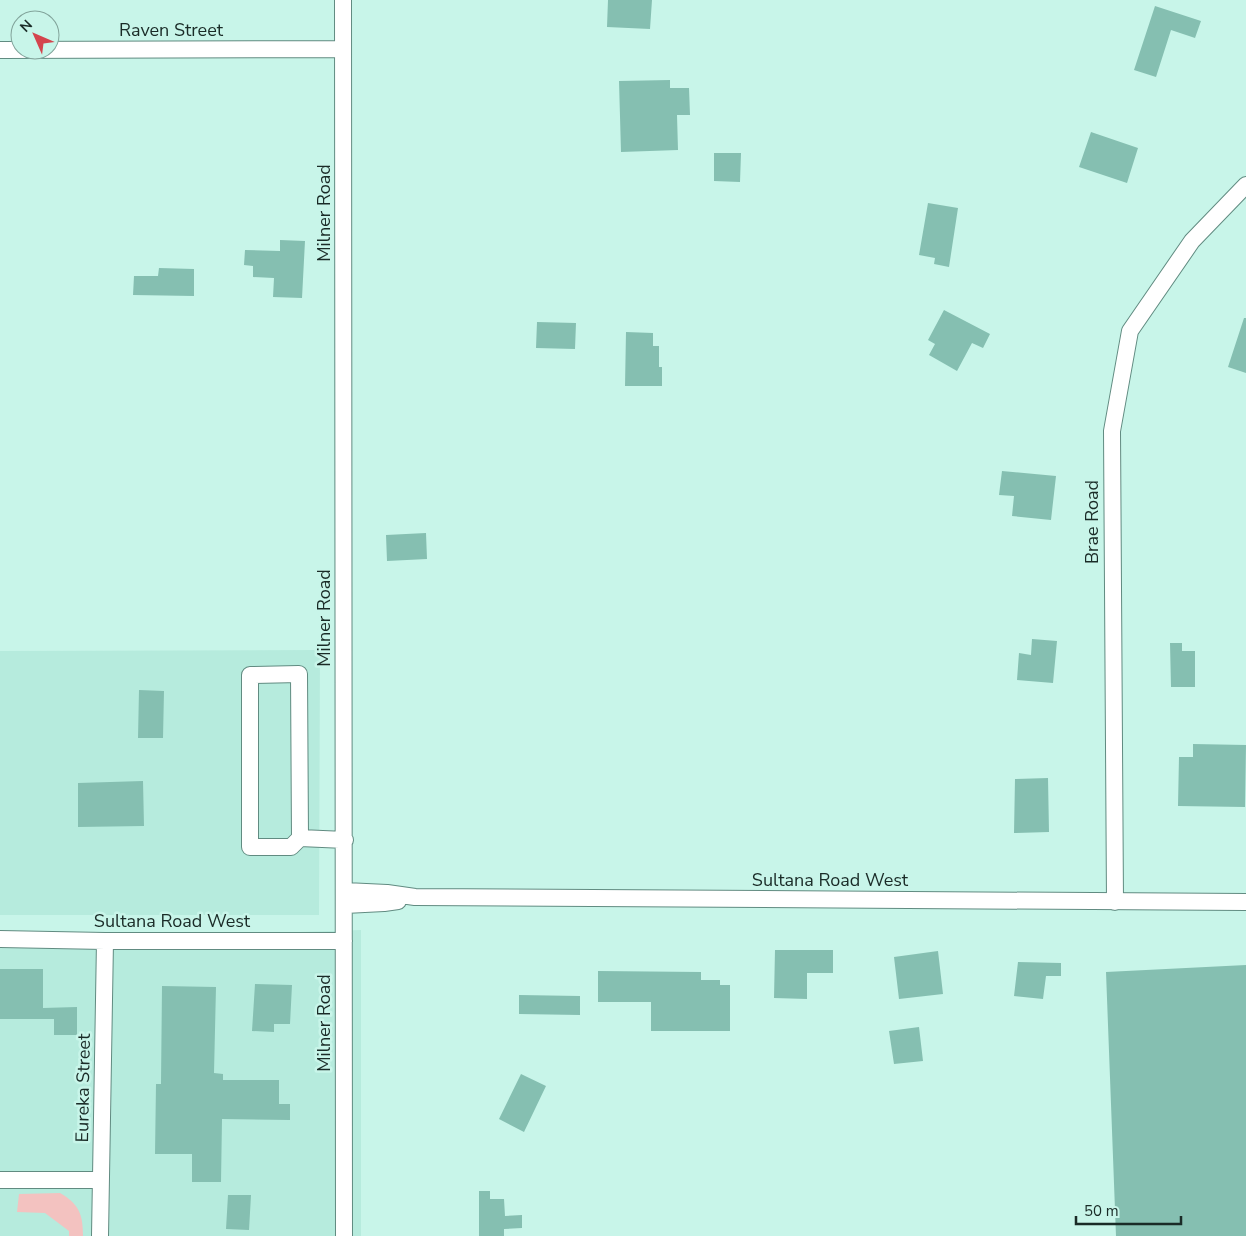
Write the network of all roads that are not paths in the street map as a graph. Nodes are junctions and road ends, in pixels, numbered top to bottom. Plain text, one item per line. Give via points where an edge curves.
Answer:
1 (343, 0) edge
2 (343, 49) junction
3 (0, 50) edge
4 (1246, 185) edge
5 (300, 838) junction
6 (345, 840) junction
7 (345, 898) junction
8 (1116, 902) junction
9 (1246, 902) edge
10 (0, 939) edge
11 (344, 940) junction
12 (105, 941) junction
13 (0, 1180) edge
14 (101, 1180) junction
15 (100, 1236) edge
16 (344, 1236) edge

1 - 2 street, Milner Road
2 - 3 street, Raven Street
2 - 6 street, Milner Road
4 - 8 street, Brae Road via 1192,241 1130,331 1112,431
5 - 5 street via 299,674 250,675 250,847 290,847
5 - 6 street
6 - 7 street, Milner Road
7 - 8 street, Sultana Road West via 387,893 415,897
7 - 11 street, Milner Road
8 - 9 street, Sultana Road West
10 - 12 street, Sultana Road West
11 - 12 street, Sultana Road West
11 - 16 street, Milner Road
12 - 14 street, Eureka Street
13 - 14 street
14 - 15 street, Eureka Street

